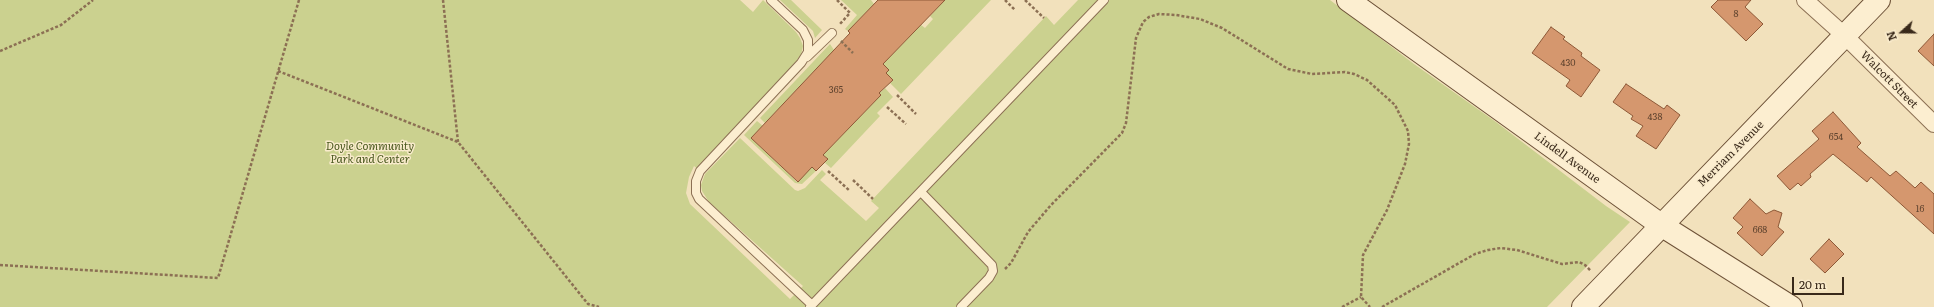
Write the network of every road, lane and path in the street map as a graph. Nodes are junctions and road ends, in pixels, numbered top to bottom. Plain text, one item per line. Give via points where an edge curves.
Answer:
1 (93, 0) edge
2 (299, 0) edge
3 (443, 0) edge
4 (771, 0) edge
5 (837, 0) edge
6 (1005, 0) edge
7 (1025, 0) edge
8 (1104, 0) edge
9 (1348, 0) edge
10 (1805, 0) edge
11 (1879, 0) edge
12 (1015, 10) dead end
13 (1044, 18) dead end
14 (832, 33) junction
15 (1845, 36) junction
16 (0, 51) edge
17 (853, 53) dead end
18 (801, 63) junction
19 (278, 70) junction
20 (897, 95) dead end
21 (887, 107) dead end
22 (916, 114) dead end
23 (906, 124) dead end
24 (1934, 124) edge
25 (458, 142) junction
26 (828, 171) dead end
27 (853, 180) dead end
28 (850, 191) dead end
29 (921, 192) junction
30 (873, 199) dead end
31 (1661, 225) junction
32 (0, 265) edge
33 (1591, 271) dead end
34 (991, 274) junction
35 (1361, 297) junction
36 (811, 306) edge
37 (599, 307) edge
38 (961, 307) edge
39 (1342, 307) edge
40 (1370, 307) edge
41 (1382, 307) edge
42 (1583, 307) edge
43 (1791, 307) edge

1 - 16 path via 61,25
2 - 19 path
3 - 25 path
4 - 18 lane via 804,30 809,46
5 - 14 path via 850,13
6 - 12 path
7 - 13 path
8 - 29 lane
9 - 31 street, Lindell Avenue
10 - 15 street, Walcott Street
11 - 15 street, Merriam Avenue
14 - 17 path
14 - 18 lane
15 - 24 street, Walcott Street
15 - 31 street, Merriam Avenue
18 - 36 lane via 700,171 695,187 699,199
19 - 25 path
19 - 32 path via 218,278
20 - 22 path
21 - 23 path
25 - 37 path via 588,304
26 - 28 path
27 - 30 path
29 - 34 lane via 992,264
29 - 36 lane
31 - 42 street, Merriam Avenue
31 - 43 street, Lindell Avenue
33 - 41 path via 1579,262 1562,264 1516,250 1488,250 1475,254
34 - 35 path via 1008,267 1028,232 1122,133 1126,123 1136,38 1140,27 1149,17 1159,14 1176,15 1200,19 1222,28 1288,69 1312,74 1354,74 1367,80 1395,105 1408,130 1410,144 1387,210 1363,255
34 - 38 lane
35 - 39 path
35 - 40 path

